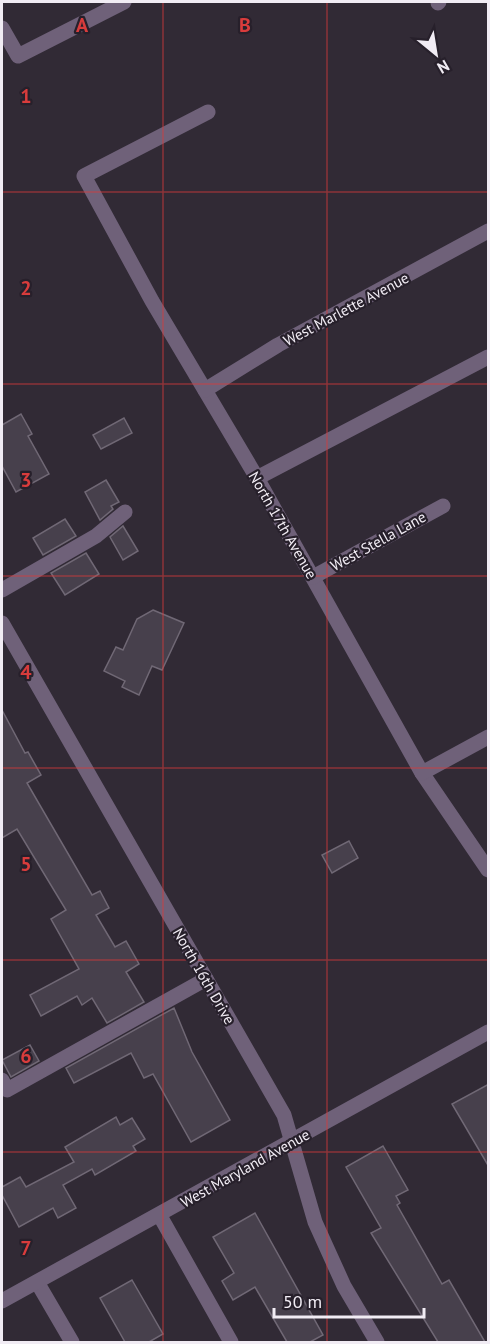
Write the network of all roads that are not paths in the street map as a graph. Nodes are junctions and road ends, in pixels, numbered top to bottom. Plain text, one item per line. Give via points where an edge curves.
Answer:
1 (124, 2) edge
2 (2, 28) edge
3 (208, 112) dead end
4 (489, 231) edge
5 (489, 357) edge
6 (205, 390) junction
7 (256, 478) junction
8 (442, 506) dead end
9 (125, 512) dead end
10 (313, 577) junction
11 (2, 590) edge
12 (2, 623) edge
13 (6, 643) edge
14 (489, 737) edge
15 (422, 773) junction
16 (489, 870) edge
17 (206, 978) junction
18 (489, 1032) edge
19 (2, 1080) edge
20 (292, 1142) junction
21 (160, 1215) junction
22 (37, 1282) junction
23 (2, 1301) edge
24 (72, 1342) edge
25 (231, 1342) edge
26 (377, 1342) edge

1 - 2 street via 18,56
3 - 6 street, North 17th Avenue via 84,176
4 - 6 street, West Marlette Avenue via 278,345
5 - 7 street
6 - 7 street, North 17th Avenue
7 - 10 street, North 17th Avenue
8 - 10 street, West Stella Lane
9 - 11 street via 96,536
10 - 15 street, North 17th Avenue
12 - 13 street, North 16th Drive
13 - 17 street, North 16th Drive
14 - 15 street
15 - 16 street, North 17th Avenue
17 - 19 street via 8,1090
17 - 20 street, North 16th Drive via 284,1115
18 - 20 street, West Maryland Avenue
20 - 21 street, West Maryland Avenue
20 - 26 street, North 16th Drive via 315,1222 344,1286
21 - 22 street, West Maryland Avenue
21 - 25 street
22 - 23 street, West Maryland Avenue
22 - 24 street

